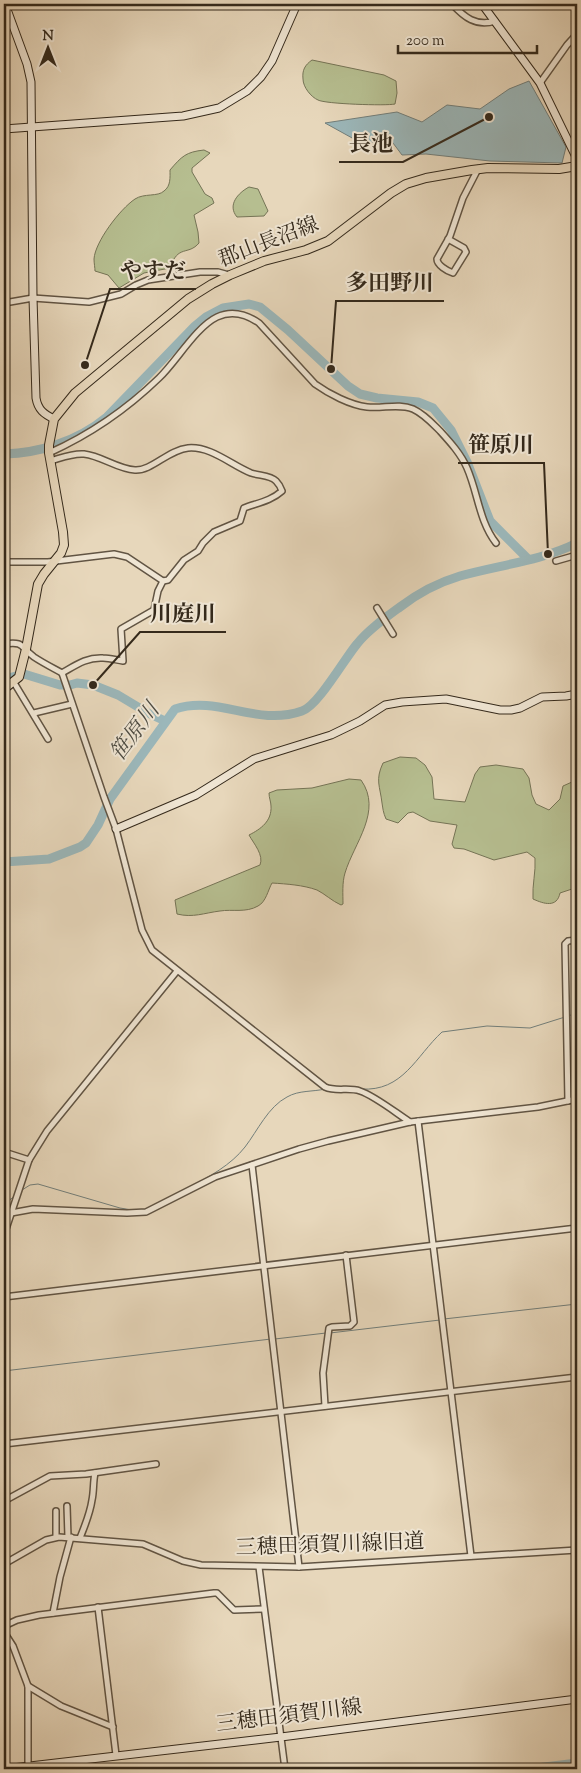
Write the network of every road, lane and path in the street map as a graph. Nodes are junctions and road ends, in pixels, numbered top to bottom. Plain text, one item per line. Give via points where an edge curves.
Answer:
1 (5, 4) edge
2 (297, 4) edge
3 (452, 4) edge
4 (482, 4) edge
5 (495, 21) junction
6 (577, 34) edge
7 (540, 82) junction
8 (31, 127) junction
9 (4, 130) edge
10 (577, 159) edge
11 (577, 166) edge
12 (478, 169) junction
13 (448, 239) junction
14 (230, 275) junction
15 (33, 298) junction
16 (4, 300) edge
17 (54, 419) junction
18 (50, 457) junction
19 (496, 543) dead end
20 (577, 555) edge
21 (55, 561) junction
22 (556, 561) dead end
23 (4, 562) edge
24 (163, 581) junction
25 (377, 608) dead end
26 (393, 634) dead end
27 (4, 644) edge
28 (26, 648) junction
29 (63, 675) junction
30 (14, 680) junction
31 (4, 688) edge
32 (577, 694) edge
33 (72, 704) junction
34 (34, 713) junction
35 (48, 739) dead end
36 (116, 829) junction
37 (577, 940) edge
38 (177, 971) junction
39 (577, 1099) edge
40 (568, 1101) junction
41 (418, 1121) junction
42 (410, 1122) junction
43 (4, 1152) edge
44 (29, 1160) junction
45 (252, 1165) junction
46 (11, 1214) junction
47 (4, 1217) edge
48 (577, 1228) edge
49 (4, 1235) edge
50 (433, 1245) junction
51 (346, 1256) junction
52 (264, 1266) junction
53 (4, 1297) edge
54 (577, 1376) edge
55 (451, 1392) junction
56 (325, 1406) junction
57 (281, 1411) junction
58 (4, 1444) edge
59 (156, 1464) dead end
60 (95, 1473) junction
61 (4, 1501) edge
62 (67, 1506) dead end
63 (56, 1511) dead end
64 (56, 1537) junction
65 (69, 1537) junction
66 (80, 1538) junction
67 (577, 1550) edge
68 (471, 1556) junction
69 (4, 1564) edge
70 (259, 1567) junction
71 (299, 1568) junction
72 (98, 1607) junction
73 (264, 1609) junction
74 (52, 1613) junction
75 (4, 1626) edge
76 (4, 1632) edge
77 (28, 1686) junction
78 (577, 1699) edge
79 (113, 1727) junction
80 (280, 1737) junction
81 (116, 1755) junction
82 (28, 1767) edge
83 (4, 1769) edge
84 (285, 1769) edge

1 - 8 street via 31,82
2 - 8 street via 269,66 247,91 224,106 183,116
3 - 5 street via 473,21
4 - 5 street
5 - 7 street
6 - 7 street
7 - 10 street
8 - 9 street
8 - 15 street
11 - 12 main road, 郡山長沼線
12 - 13 street
12 - 14 main road, 郡山長沼線 via 406,184 328,241
13 - 13 street via 436,261 453,273 465,250
14 - 15 street via 200,272 148,280 121,294 89,302
14 - 17 main road, 郡山長沼線 via 188,299 158,323 75,393
15 - 16 street
15 - 17 street via 36,398 43,413
17 - 18 main road, 郡山長沼線
18 - 19 street via 124,408 160,378 204,326 217,317 238,313 259,323 323,390 354,404 408,407 422,414 461,456 485,524
18 - 21 main road, 郡山長沼線 via 64,545
18 - 24 street via 84,454 135,470 146,469 165,456 186,448 198,448 276,481 282,491 280,493 244,508 240,521 214,532 168,580
20 - 22 street
21 - 23 street
21 - 24 street via 121,555
21 - 28 main road, 郡山長沼線 via 38,584
24 - 29 street via 154,610 121,629 123,661 86,659
25 - 26 street
27 - 28 street via 18,644
28 - 29 street via 34,657
28 - 30 main road, 郡山長沼線 via 22,668
29 - 33 street
30 - 31 main road, 郡山長沼線
30 - 34 street
32 - 36 street via 542,697 511,710 446,699 385,705 331,735 254,759 196,795
33 - 34 street
33 - 36 street
34 - 35 street
36 - 38 street via 142,930 152,950
37 - 40 street via 565,944
38 - 42 street via 325,1088 357,1090
38 - 44 street via 47,1130
39 - 40 street
40 - 41 street
41 - 42 street
41 - 50 street
42 - 45 street via 299,1149
43 - 44 street
44 - 46 street
45 - 46 street via 206,1181 146,1212 33,1209
45 - 52 street
46 - 47 street
46 - 49 street
48 - 50 street
50 - 51 street
50 - 55 street
51 - 52 street
51 - 56 street via 354,1322 350,1326 329,1328 323,1373
52 - 53 street
52 - 57 street
54 - 55 street
55 - 56 street
55 - 68 street
56 - 57 street
57 - 58 street
57 - 71 street
59 - 60 street
60 - 61 street via 50,1476
60 - 66 street via 87,1523
62 - 65 street
63 - 64 street
64 - 65 street, 三穂田須賀川線旧道
64 - 69 street, 三穂田須賀川線旧道
65 - 66 street, 三穂田須賀川線旧道
65 - 74 street
66 - 70 street, 三穂田須賀川線旧道 via 148,1545 190,1564
67 - 68 street, 三穂田須賀川線旧道
68 - 71 street, 三穂田須賀川線旧道
70 - 71 street, 三穂田須賀川線旧道
70 - 73 street
72 - 73 street via 214,1593 234,1610
72 - 74 street
72 - 79 street
73 - 80 street
74 - 75 street
76 - 77 street
77 - 79 street via 61,1706
77 - 82 street
78 - 80 street, 三穂田須賀川線
79 - 81 street
80 - 81 street, 三穂田須賀川線
80 - 84 street
81 - 82 street, 三穂田須賀川線
82 - 83 street, 三穂田須賀川線

